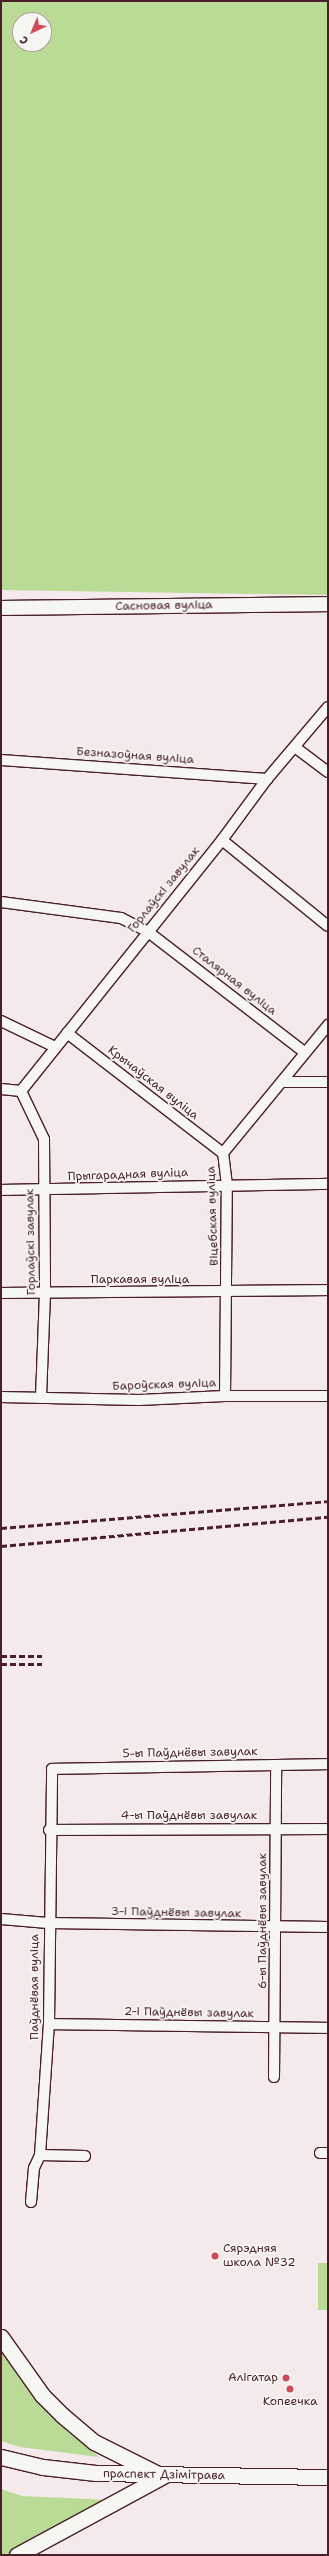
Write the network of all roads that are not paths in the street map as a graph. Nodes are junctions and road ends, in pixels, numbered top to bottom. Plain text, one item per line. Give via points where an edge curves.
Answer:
1 (328, 604) edge
2 (1, 608) edge
3 (328, 707) edge
4 (296, 748) junction
5 (1, 760) edge
6 (328, 772) edge
7 (267, 778) junction
8 (222, 840) junction
9 (1, 902) edge
10 (328, 926) edge
11 (147, 931) junction
12 (1, 1021) edge
13 (328, 1025) edge
14 (67, 1033) junction
15 (55, 1047) junction
16 (304, 1052) junction
17 (284, 1082) junction
18 (328, 1082) edge
19 (1, 1089) edge
20 (20, 1090) junction
21 (223, 1153) junction
22 (328, 1184) edge
23 (227, 1185) junction
24 (1, 1190) edge
25 (43, 1191) junction
26 (328, 1290) edge
27 (227, 1292) junction
28 (1, 1293) edge
29 (45, 1293) junction
30 (225, 1396) junction
31 (328, 1396) edge
32 (1, 1397) edge
33 (41, 1398) junction
34 (328, 1764) edge
35 (276, 1765) junction
36 (52, 1769) joint
37 (275, 1829) junction
38 (328, 1829) edge
39 (49, 1830) junction
40 (1, 1920) edge
41 (48, 1923) junction
42 (328, 1927) edge
43 (276, 1928) junction
44 (49, 2024) junction
45 (276, 2028) junction
46 (328, 2028) edge
47 (274, 2077) dead end
48 (40, 2155) junction
49 (85, 2156) dead end
50 (31, 2202) dead end
51 (1, 2337) edge
52 (1, 2457) edge
53 (162, 2476) junction
54 (328, 2477) edge
55 (18, 2555) edge

1 - 2 main road, Сасновая вуліца
3 - 4 street, Горлаўскі завулак
4 - 6 street
4 - 7 street, Горлаўскі завулак
5 - 7 street, Безназоўная вуліца
7 - 8 street, Горлаўскі завулак
8 - 10 street
8 - 11 street, Горлаўскі завулак
9 - 11 street, Сталярная вуліца via 121,918
11 - 14 street, Горлаўскі завулак
11 - 16 street, Сталярная вуліца
12 - 15 street
13 - 16 street, Віцебская вуліца
14 - 15 street, Горлаўскі завулак
14 - 21 street, Крычаўская вуліца
15 - 20 street, Горлаўскі завулак
16 - 17 street, Віцебская вуліца
17 - 18 street
17 - 21 street, Віцебская вуліца
19 - 20 street
20 - 25 street, Горлаўскі завулак via 44,1139
21 - 23 street, Віцебская вуліца
22 - 23 street, Прыгарадная вуліца
23 - 25 street, Прыгарадная вуліца
23 - 27 street, Віцебская вуліца
24 - 25 street, Прыгарадная вуліца
25 - 29 street, Горлаўскі завулак
26 - 27 street, Паркавая вуліца
27 - 29 street, Паркавая вуліца
27 - 30 street, Віцебская вуліца
28 - 29 street, Паркавая вуліца
29 - 33 street, Горлаўскі завулак
30 - 31 street, Бароўская вуліца
30 - 33 street, Бароўская вуліца via 139,1400
32 - 33 street, Бароўская вуліца
34 - 35 street, 5-ы Паўднёвы завулак
35 - 36 street, 5-ы Паўднёвы завулак
35 - 37 street, 6-ы Паўднёвы завулак
36 - 39 street, Паўднёвая вуліца
37 - 38 street, 4-ы Паўднёвы завулак
37 - 39 street, 4-ы Паўднёвы завулак
37 - 43 street, 6-ы Паўднёвы завулак
39 - 41 street, Паўднёвая вуліца
40 - 41 street, 3-і Паўднёвы завулак
41 - 43 street, 3-і Паўднёвы завулак
41 - 44 street, Паўднёвая вуліца
42 - 43 street, 3-і Паўднёвы завулак
43 - 45 street, 6-ы Паўднёвы завулак
44 - 45 street, 2-і Паўднёвы завулак
44 - 48 street, Паўднёвая вуліца
45 - 46 street, 2-і Паўднёвы завулак
45 - 47 street, 6-ы Паўднёвы завулак
48 - 49 street
48 - 50 street, Паўднёвая вуліца via 34,2168
51 - 53 main road via 42,2394 83,2433 94,2442
52 - 53 main road, праспект Дзімітрава via 43,2467
53 - 54 main road, праспект Дзімітрава
53 - 55 main road

